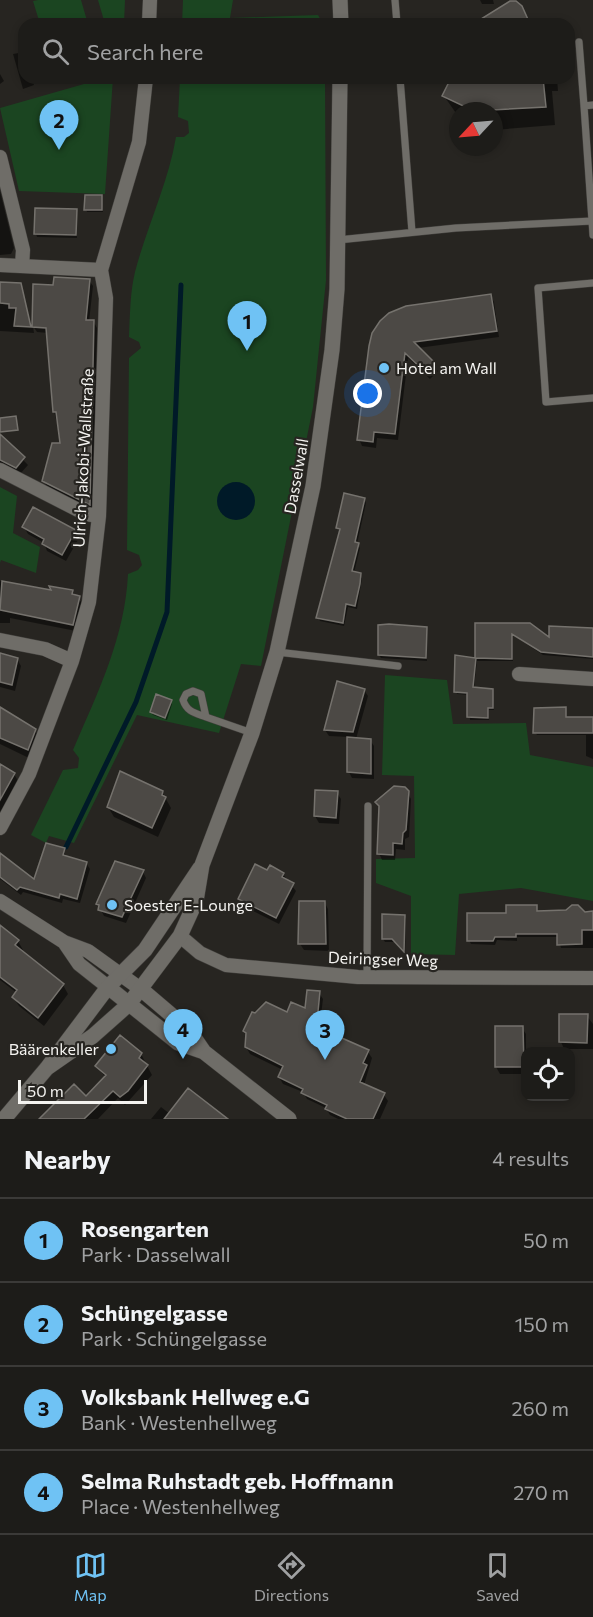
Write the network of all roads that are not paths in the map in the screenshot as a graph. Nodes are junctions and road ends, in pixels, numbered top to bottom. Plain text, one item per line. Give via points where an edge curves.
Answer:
1 (150, 0) edge
2 (340, 0) edge
3 (395, 0) edge
4 (149, 18) edge
5 (341, 18) edge
6 (396, 18) edge
7 (579, 42) dead end
8 (145, 84) edge
9 (340, 84) edge
10 (400, 84) edge
11 (593, 105) edge
12 (584, 106) junction
13 (0, 157) edge
14 (592, 221) edge
15 (412, 232) junction
16 (593, 235) edge
17 (338, 240) junction
18 (0, 265) edge
19 (22, 266) junction
20 (101, 270) junction
21 (593, 283) edge
22 (593, 398) edge
23 (0, 470) edge
24 (99, 516) junction
25 (0, 640) edge
26 (277, 652) junction
27 (72, 661) junction
28 (398, 666) dead end
29 (519, 674) dead end
30 (593, 679) edge
31 (206, 717) dead end
32 (252, 733) junction
33 (368, 806) dead end
34 (0, 828) edge
35 (202, 865) junction
36 (4, 903) edge
37 (180, 936) junction
38 (63, 942) junction
39 (122, 973) junction
40 (367, 977) junction
41 (593, 978) edge
42 (108, 987) junction
43 (142, 990) junction
44 (129, 1004) junction
45 (204, 1052) junction
46 (47, 1068) junction
47 (4, 1119) edge
48 (289, 1119) edge

1 - 4 street
2 - 5 street
3 - 6 lane
7 - 12 lane
8 - 20 street, Ulrich-Jakobi-Wallstraße via 139,142
9 - 17 street, Dasselwall
10 - 15 lane
11 - 12 lane
12 - 14 lane
13 - 19 street via 22,250
14 - 15 lane
14 - 16 lane
15 - 17 lane
17 - 26 street, Dasselwall via 332,350 321,442
18 - 19 street
19 - 20 street
20 - 24 street, Ulrich-Jakobi-Wallstraße via 106,298
21 - 22 lane via 538,288 546,402
23 - 24 street via 86,514
24 - 27 street, Ulrich-Jakobi-Wallstraße via 89,602
25 - 27 street via 45,649
26 - 28 lane
26 - 32 street, Dasselwall
27 - 34 street, Ulrich-Jakobi-Wallstraße via 29,774
29 - 30 street
31 - 32 lane
32 - 35 street, Dasselwall
33 - 40 lane
35 - 37 street, Dasselwall via 196,901
35 - 39 street, Dasselwall via 145,950
36 - 38 street
37 - 40 street, Deiringser Weg via 200,953 226,965
37 - 43 street, Dasselwall
38 - 39 street via 88,951
38 - 42 street via 79,964
39 - 42 street, Dasselwall
39 - 43 street
40 - 41 street, Deiringser Weg
42 - 44 street
42 - 46 street, Dasselwall
43 - 44 street, Dasselwall
43 - 45 street via 189,1030
44 - 45 street via 178,1043
44 - 46 street, Dasselwall via 93,1036
45 - 48 street
46 - 47 street

